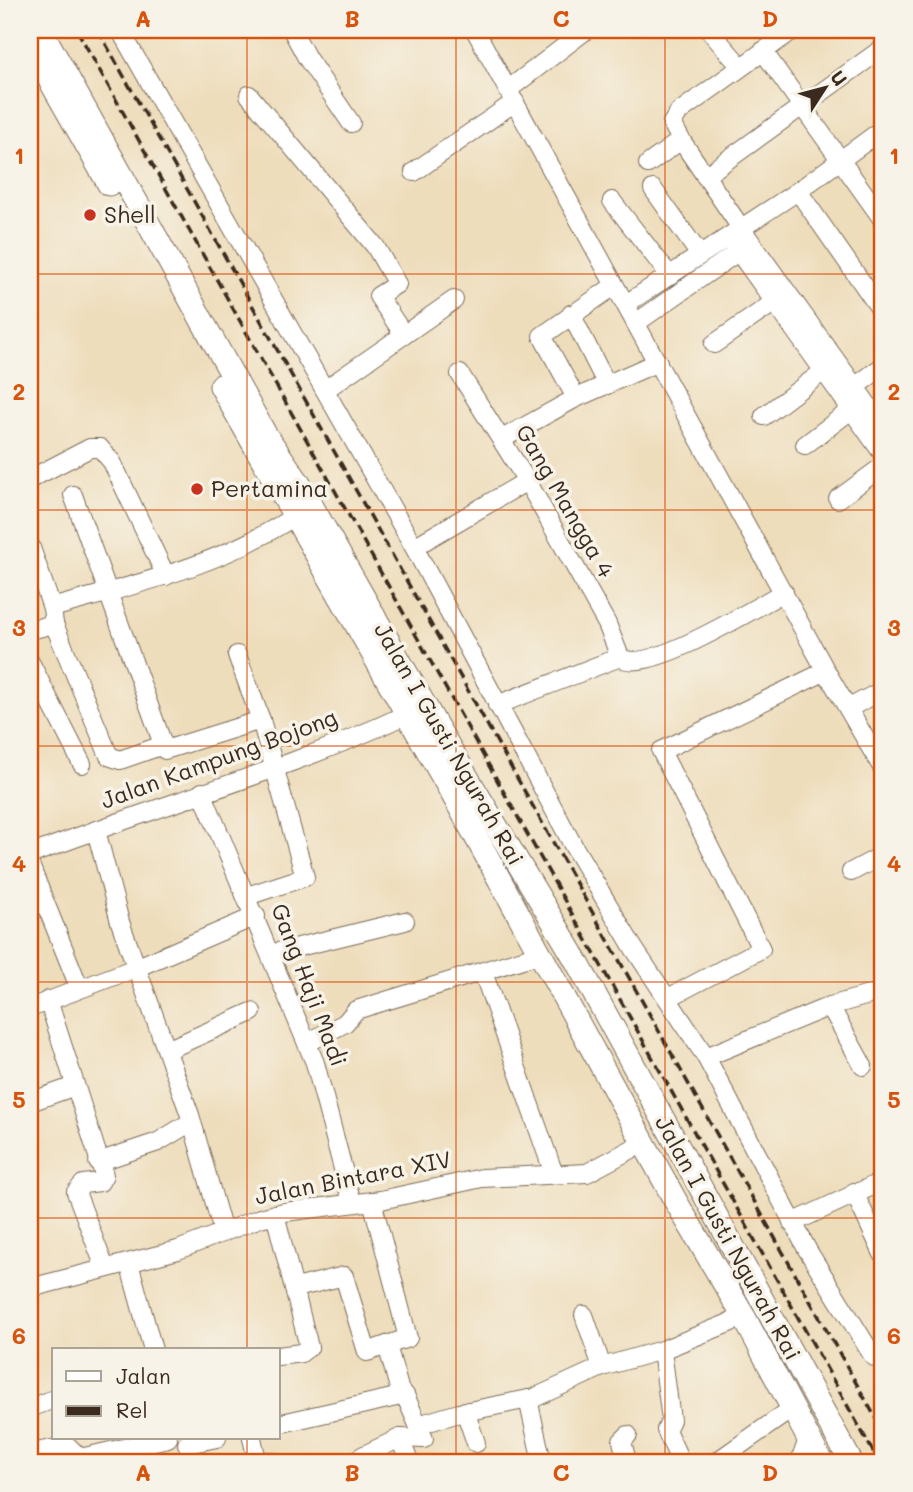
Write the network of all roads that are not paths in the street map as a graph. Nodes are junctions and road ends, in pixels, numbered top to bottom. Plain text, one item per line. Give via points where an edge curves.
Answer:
1 (41, 30) edge
2 (120, 30) edge
3 (292, 30) edge
4 (475, 30) edge
5 (586, 30) edge
6 (709, 30) edge
7 (793, 30) edge
8 (30, 38) edge
9 (30, 45) edge
10 (883, 48) edge
11 (763, 51) junction
12 (741, 67) junction
13 (249, 95) dead end
14 (512, 95) junction
15 (802, 105) junction
16 (351, 123) dead end
17 (883, 130) edge
18 (681, 140) junction
19 (841, 160) junction
20 (648, 164) dead end
21 (414, 172) dead end
22 (705, 176) junction
23 (653, 189) dead end
24 (798, 191) junction
25 (612, 201) dead end
26 (883, 220) edge
27 (740, 240) junction
28 (700, 255) junction
29 (670, 276) junction
30 (614, 286) junction
31 (454, 300) dead end
32 (776, 301) junction
33 (626, 304) junction
34 (883, 313) edge
35 (571, 314) junction
36 (636, 323) junction
37 (404, 335) junction
38 (714, 344) dead end
39 (659, 362) junction
40 (883, 366) edge
41 (824, 371) junction
42 (460, 374) dead end
43 (607, 385) junction
44 (856, 386) junction
45 (326, 389) junction
46 (576, 398) junction
47 (851, 410) junction
48 (764, 416) dead end
49 (883, 426) edge
50 (502, 439) junction
51 (805, 445) dead end
52 (882, 449) edge
53 (883, 466) edge
54 (30, 479) edge
55 (527, 481) junction
56 (73, 495) dead end
57 (838, 499) dead end
58 (293, 517) junction
59 (30, 545) edge
60 (414, 547) junction
61 (166, 576) junction
62 (109, 591) junction
63 (784, 592) junction
64 (53, 616) junction
65 (30, 630) edge
66 (237, 655) dead end
67 (620, 657) junction
68 (30, 662) edge
69 (826, 671) junction
70 (883, 690) edge
71 (497, 705) junction
72 (849, 708) junction
73 (405, 715) junction
74 (261, 720) junction
75 (163, 744) junction
76 (82, 764) dead end
77 (275, 769) junction
78 (883, 769) edge
79 (202, 792) junction
80 (96, 830) junction
81 (30, 855) edge
82 (883, 855) edge
83 (30, 865) edge
84 (851, 872) dead end
85 (247, 896) junction
86 (256, 916) junction
87 (405, 921) dead end
88 (572, 953) junction
89 (270, 954) junction
90 (539, 954) junction
91 (138, 967) junction
92 (483, 972) junction
93 (79, 987) junction
94 (883, 990) edge
95 (668, 998) junction
96 (48, 1000) junction
97 (830, 1006) junction
98 (30, 1008) edge
99 (253, 1012) dead end
100 (307, 1043) junction
101 (167, 1050) junction
102 (705, 1057) junction
103 (863, 1066) dead end
104 (75, 1086) junction
105 (30, 1102) edge
106 (191, 1122) junction
107 (645, 1142) junction
108 (98, 1161) junction
109 (554, 1174) junction
110 (883, 1181) edge
111 (855, 1192) junction
112 (372, 1200) junction
113 (352, 1203) junction
114 (275, 1214) junction
115 (792, 1223) junction
116 (223, 1232) junction
117 (883, 1254) edge
118 (129, 1263) junction
119 (106, 1268) junction
120 (30, 1288) edge
121 (296, 1288) junction
122 (754, 1312) junction
123 (584, 1315) dead end
124 (387, 1345) junction
125 (152, 1348) edge
126 (662, 1350) junction
127 (280, 1356) edge
128 (883, 1362) edge
129 (602, 1367) junction
130 (403, 1395) junction
131 (528, 1399) junction
132 (52, 1400) edge
133 (30, 1408) edge
134 (793, 1408) junction
135 (465, 1411) junction
136 (280, 1424) edge
137 (418, 1425) junction
138 (628, 1435) dead end
139 (400, 1438) junction
140 (808, 1439) junction
141 (160, 1440) edge
142 (252, 1440) edge
143 (186, 1441) edge
144 (476, 1443) dead end
145 (30, 1452) edge
146 (362, 1456) dead end
147 (678, 1456) dead end
148 (192, 1462) edge
149 (274, 1462) edge
150 (409, 1462) edge
151 (542, 1462) edge
152 (627, 1462) edge
153 (716, 1462) edge
154 (800, 1462) edge
155 (821, 1462) edge
156 (851, 1462) edge

1 - 8 main road
1 - 88 main road, Jalan I Gusti Ngurah Rai via 265,434 298,482
2 - 45 street
3 - 16 street
4 - 14 street
5 - 14 street
6 - 12 street
7 - 11 street
9 - 58 main road, Jalan I Gusti Ngurah Rai
10 - 15 street
11 - 12 street
11 - 15 street
12 - 18 street via 674,116 673,128
13 - 37 street via 375,246 397,284 378,296
14 - 21 street
14 - 30 street
15 - 19 street
15 - 22 street
17 - 19 street
18 - 20 street
18 - 22 street
19 - 24 street
19 - 26 street
22 - 27 street
23 - 28 street
24 - 27 street
24 - 34 street
25 - 29 street
27 - 28 street
27 - 32 street
27 - 36 street
27 - 44 street
28 - 29 street
29 - 33 street
30 - 33 street
30 - 35 street
31 - 37 street
32 - 38 street
32 - 41 street
33 - 36 street
35 - 43 street
35 - 46 street via 542,336
36 - 39 street
37 - 45 street
39 - 43 street
39 - 63 street
40 - 44 street
41 - 47 street
41 - 48 street
42 - 50 street, Gang Mangga 4
43 - 46 street
44 - 49 street
45 - 60 street
46 - 50 street
47 - 51 street
47 - 52 street
50 - 55 street, Gang Mangga 4
53 - 57 street
54 - 61 street via 100,447 112,462
55 - 60 street
55 - 67 street, Gang Mangga 4 via 607,624
56 - 62 street
58 - 61 street via 259,539
58 - 73 main road, Jalan I Gusti Ngurah Rai
59 - 64 street
60 - 71 street
61 - 62 street
62 - 64 street
62 - 75 street
63 - 67 street via 661,655 634,662
63 - 69 street
64 - 65 street
64 - 75 street via 109,757 120,760
66 - 74 street
67 - 71 street
68 - 76 street
69 - 72 street
69 - 95 street via 661,751 761,948
70 - 72 street
71 - 95 street via 574,847
72 - 78 street
73 - 77 street, Jalan Kampung Bojong
73 - 90 main road, Jalan I Gusti Ngurah Rai
74 - 75 street via 169,751
74 - 77 street
77 - 79 street, Jalan Kampung Bojong
77 - 85 street via 305,877
79 - 80 street, Jalan Kampung Bojong
79 - 85 street, Gang Haji Madi
80 - 81 street
80 - 91 street, Jalan Kampung Bojong via 120,922
82 - 84 street
83 - 93 street
85 - 86 street, Gang Haji Madi
86 - 89 street, Gang Haji Madi
86 - 91 street
87 - 89 street
88 - 90 main road
88 - 122 main road, Jalan I Gusti Ngurah Rai
89 - 100 street, Gang Haji Madi
90 - 92 street
90 - 107 main road, Jalan I Gusti Ngurah Rai
91 - 93 street
91 - 101 street, Jalan Kampung Bojong
92 - 100 street via 356,1010 345,1023
92 - 109 street
93 - 96 street
94 - 97 street
95 - 102 street
96 - 98 street
96 - 104 street
97 - 102 street
97 - 103 street
99 - 101 street
100 - 113 street, Gang Haji Madi
101 - 106 street, Jalan Kampung Bojong
102 - 115 street
104 - 105 street
104 - 108 street
106 - 108 street via 158,1142
106 - 116 street, Jalan Kampung Bojong
107 - 109 street, Jalan Bintara XIV via 587,1173
107 - 122 main road, Jalan I Gusti Ngurah Rai
108 - 119 street via 104,1175 101,1181 83,1184 76,1192
109 - 112 street, Jalan Bintara XIV via 473,1180
110 - 111 street
111 - 115 street
111 - 117 street
112 - 113 street, Jalan Bintara XIV
112 - 124 street via 408,1338
113 - 114 street, Jalan Bintara XIV
114 - 116 street, Jalan Bintara XIV
114 - 121 street
115 - 128 street via 873,1356
116 - 118 street, Jalan Bintara XIV via 178,1251
118 - 119 street, Jalan Bintara XIV
118 - 125 street
119 - 120 street, Jalan Bintara XIV
121 - 124 street via 344,1276 367,1352
121 - 127 street via 309,1347
122 - 126 street
122 - 134 main road, Jalan I Gusti Ngurah Rai
122 - 156 main road, Jalan I Gusti Ngurah Rai
123 - 129 street
124 - 130 street
126 - 129 street
126 - 147 street via 671,1420 666,1430
129 - 131 street
130 - 136 street
130 - 137 street
131 - 135 street
131 - 151 street
132 - 133 street
134 - 140 main road, Jalan I Gusti Ngurah Rai
134 - 153 street
135 - 137 street
135 - 144 street
137 - 139 street via 424,1438
138 - 152 street via 622,1441
139 - 146 street
139 - 150 street
140 - 154 street
140 - 155 main road, Jalan I Gusti Ngurah Rai
141 - 145 street via 83,1458 75,1457 68,1446
142 - 149 street via 257,1460
143 - 148 street

